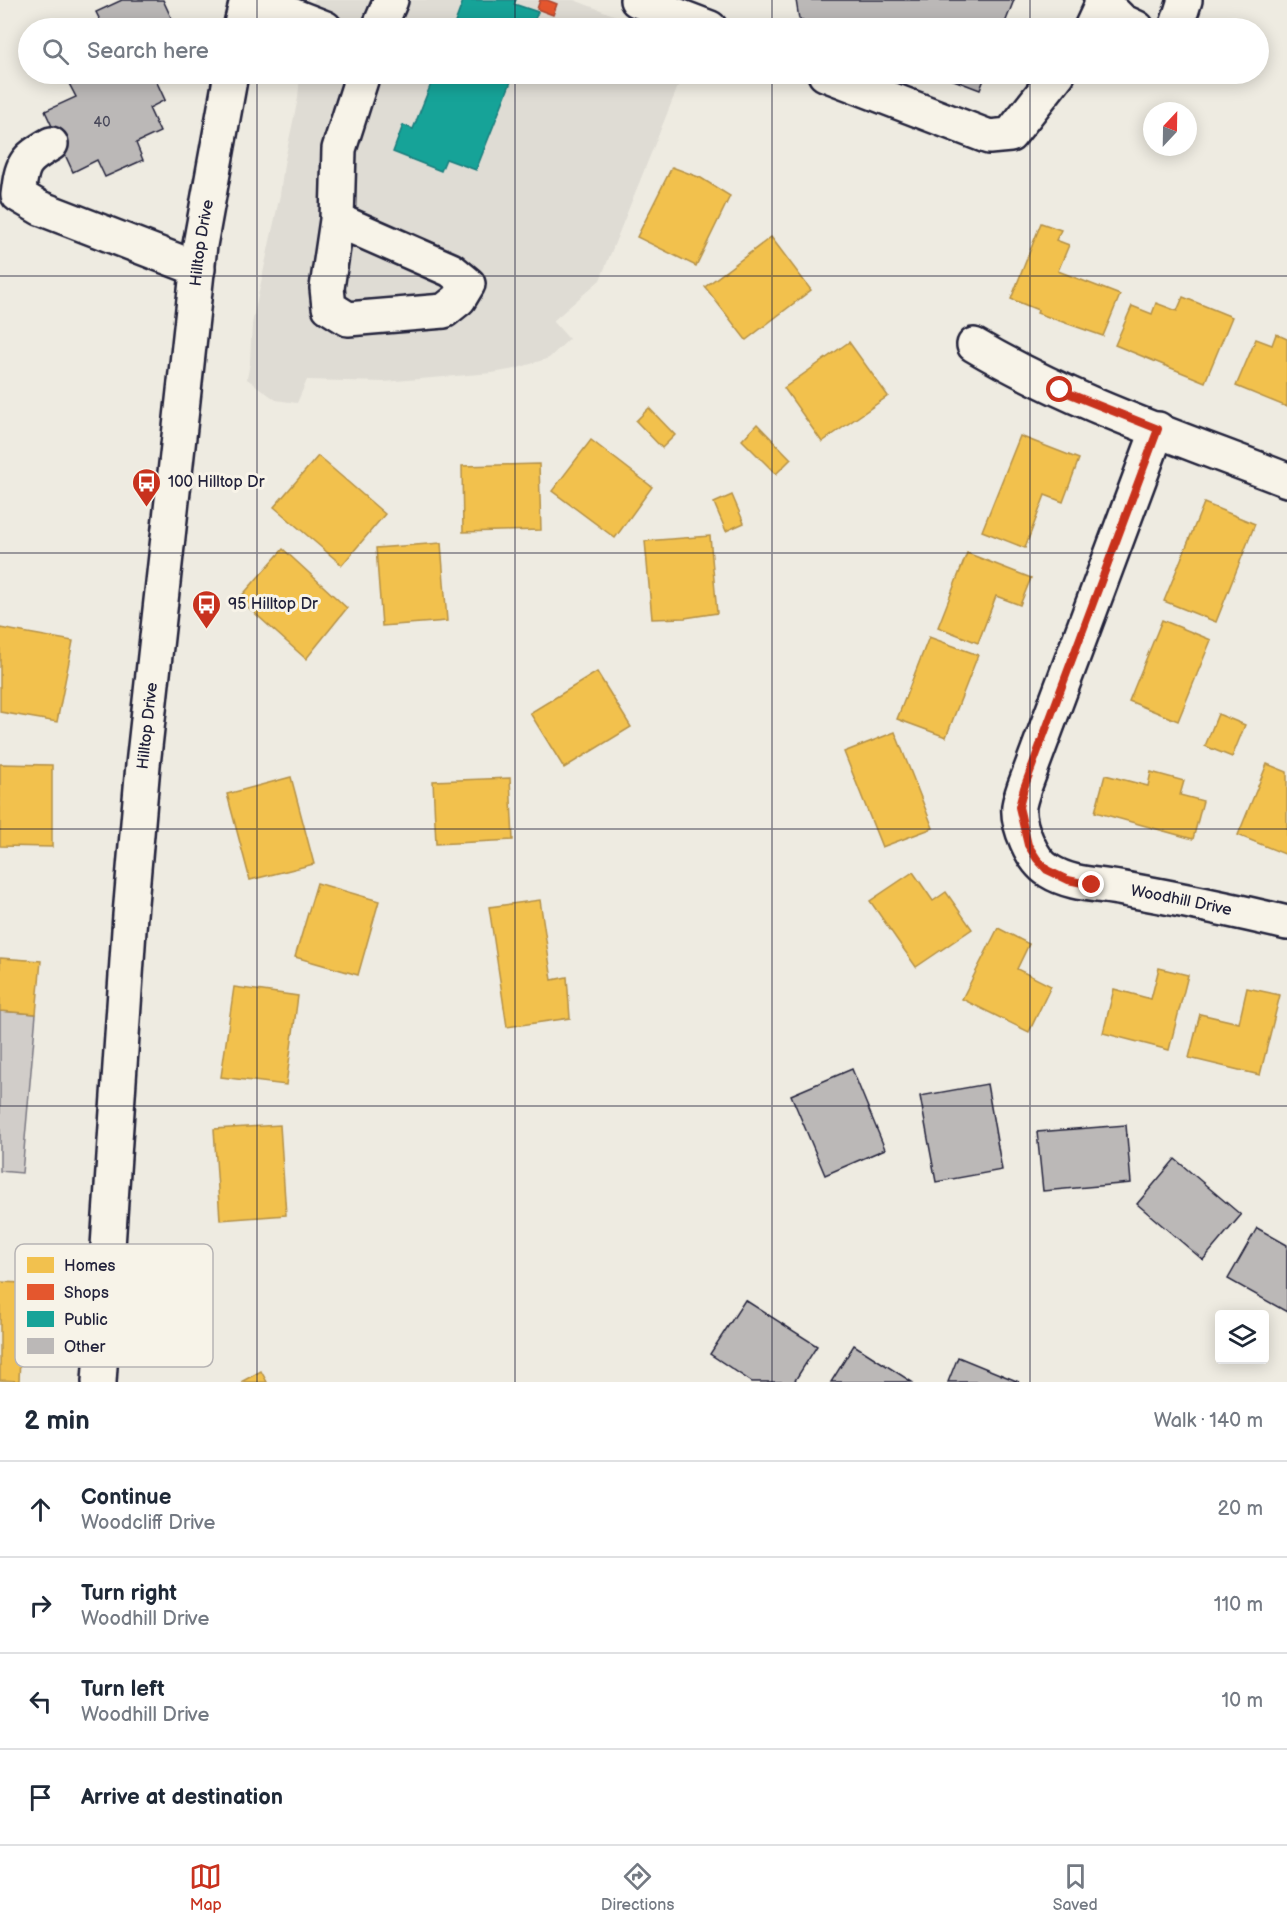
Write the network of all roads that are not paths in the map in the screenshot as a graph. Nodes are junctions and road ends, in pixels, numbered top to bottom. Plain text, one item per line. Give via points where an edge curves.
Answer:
1 (248, 0) edge
2 (253, 0) edge
3 (391, 0) edge
4 (637, 0) edge
5 (1103, 0) edge
6 (1185, 0) edge
7 (243, 18) edge
8 (299, 18) edge
9 (383, 18) edge
10 (684, 18) edge
11 (1095, 18) edge
12 (1119, 18) edge
13 (1179, 18) edge
14 (229, 84) edge
15 (360, 84) edge
16 (851, 84) edge
17 (1050, 84) edge
18 (51, 144) dead end
19 (337, 220) dead end
20 (198, 269) junction
21 (974, 345) dead end
22 (1158, 429) junction
23 (1287, 480) edge
24 (1287, 923) edge
25 (107, 1244) edge
26 (100, 1367) edge
27 (99, 1382) edge

1 - 7 main road
2 - 8 main road
3 - 9 main road
4 - 10 main road
5 - 11 main road
5 - 12 main road
6 - 13 main road
14 - 20 main road, Hilltop Drive
15 - 19 main road via 339,149
16 - 17 main road via 990,137 1010,135
18 - 20 main road via 33,155 21,170 18,195 40,208
20 - 25 main road, Hilltop Drive via 143,765
21 - 22 main road via 1060,390
22 - 23 main road
22 - 24 main road, Woodhill Drive via 1024,788 1019,807 1023,828 1037,859 1047,870 1068,880
26 - 27 main road, Hilltop Drive

